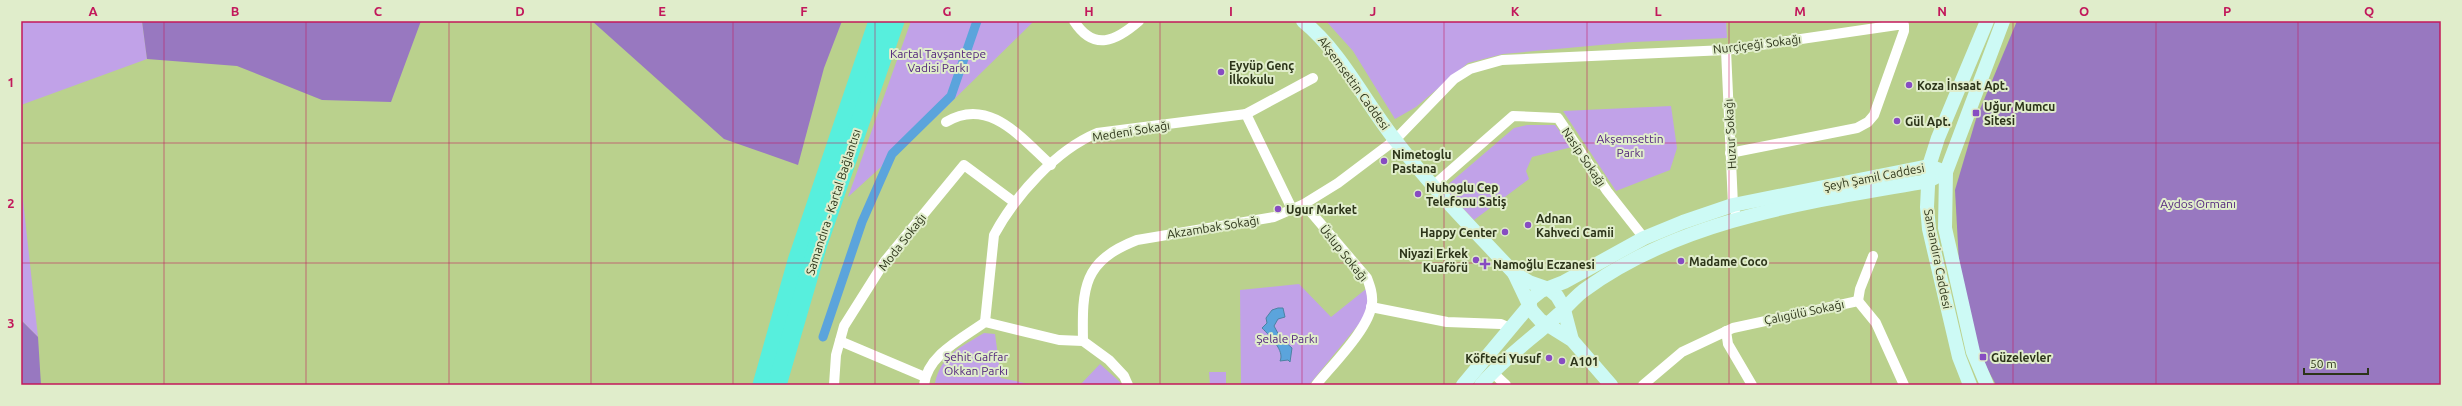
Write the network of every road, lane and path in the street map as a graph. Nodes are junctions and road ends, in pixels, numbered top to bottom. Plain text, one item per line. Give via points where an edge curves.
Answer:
1 (878, 21) edge
2 (895, 21) edge
3 (1074, 21) edge
4 (1139, 21) edge
5 (1303, 21) edge
6 (1987, 21) edge
7 (2003, 21) edge
8 (1906, 23) edge
9 (1726, 50) junction
10 (1313, 78) dead end
11 (1246, 114) junction
12 (946, 122) dead end
13 (1395, 140) junction
14 (1730, 153) junction
15 (1051, 165) junction
16 (1929, 166) junction
17 (1946, 172) junction
18 (1928, 181) junction
19 (1433, 186) junction
20 (1896, 187) junction
21 (1014, 202) junction
22 (1304, 204) junction
23 (1927, 207) junction
24 (1292, 209) junction
25 (1735, 211) junction
26 (1644, 238) junction
27 (1873, 256) dead end
28 (1514, 273) junction
29 (1549, 289) junction
30 (1858, 301) junction
31 (1529, 306) junction
32 (1371, 307) junction
33 (1563, 309) junction
34 (985, 322) junction
35 (1546, 323) junction
36 (1510, 328) junction
37 (1726, 331) junction
38 (1572, 340) junction
39 (840, 341) junction
40 (1083, 341) junction
41 (1492, 372) junction
42 (925, 381) edge
43 (1608, 384) edge
44 (762, 385) edge
45 (777, 385) edge
46 (834, 385) edge
47 (1128, 385) edge
48 (1316, 385) edge
49 (1463, 385) edge
50 (1481, 385) edge
51 (1506, 385) edge
52 (1643, 385) edge
53 (1752, 385) edge
54 (1904, 385) edge
55 (1970, 385) edge
56 (1987, 385) edge

1 - 44 highway, Samandıra - Kartal Bağlantısı via 797,262
2 - 45 highway, Samandıra - Kartal Bağlantısı via 818,244
3 - 4 street via 1089,38 1099,41 1113,39
5 - 13 street, Akşemsettin Caddesi via 1328,44
6 - 16 street, Samandıra Caddesi via 1938,138
7 - 17 street, Samandıra Caddesi
8 - 9 street, Nurçiçeği Sokağı
8 - 14 street, Nurçiçeği Sokağı via 1874,115 1868,122 1857,128
9 - 13 street, Nurçiçeği Sokağı via 1502,60 1470,69 1454,79
9 - 14 street, Huzur Sokağı
10 - 11 street
11 - 15 street, Medeni Sokağı via 1097,133 1075,143
11 - 24 street
12 - 15 street via 967,112 980,112 1003,123
13 - 19 street, Akşemsettin Caddesi
13 - 22 street, Akzambak Sokağı
14 - 25 street, Huzur Sokağı
15 - 21 street, Medeni Sokağı
16 - 17 street, Şeyh Şamil Caddesi
16 - 18 street, Samandıra Caddesi
16 - 25 street, Şeyh Şamil Caddesi
17 - 18 street, Şeyh Şamil Caddesi
17 - 56 street, Samandıra Caddesi via 1944,228 1973,352
18 - 20 street, Şeyh Şamil Caddesi
18 - 23 street, Samandıra Caddesi
19 - 26 street, Nasip Sokağı via 1513,116 1558,118 1607,191
19 - 28 street, Akşemsettin Caddesi
20 - 23 street via 1912,191
20 - 25 street, Şeyh Şamil Caddesi
21 - 34 street, Medeni Sokağı via 994,235
21 - 39 street, Moda Sokağı via 964,165 885,261 844,326
22 - 24 street, Akzambak Sokağı
22 - 32 street, Üslup Sokağı via 1367,278 1371,290
23 - 55 street, Samandıra Caddesi via 1929,229 1959,357
24 - 40 street, Akzambak Sokağı via 1274,217 1137,240 1116,248 1099,261 1086,284
25 - 26 street, Şeyh Şamil Caddesi
25 - 33 street, Şeyh Şamil Caddesi via 1600,280
26 - 29 street, Şeyh Şamil Caddesi
27 - 30 street
28 - 29 street, Akşemsettin Caddesi
28 - 31 street, Akşemsettin Caddesi
29 - 31 street, Şeyh Şamil Caddesi via 1535,296
29 - 33 street, Akşemsettin Caddesi via 1560,300
30 - 37 street, Çalıgülü Sokağı via 1786,315
30 - 54 street, Çalıgülü Sokağı via 1876,323
31 - 35 street, Akşemsettin Caddesi via 1536,316
31 - 36 street, Şeyh Şamil Caddesi
32 - 36 street via 1447,322 1501,324
32 - 48 street, Üslup Sokağı via 1363,326
33 - 35 street, Şeyh Şamil Caddesi
33 - 38 street, Akşemsettin Caddesi
34 - 40 street via 1059,340
34 - 42 street via 940,354
35 - 38 street, Akşemsettin Caddesi
35 - 41 street, Şeyh Şamil Caddesi
36 - 49 street, Şeyh Şamil Caddesi
37 - 52 street, Çalıgülü Sokağı via 1682,352
37 - 53 street via 1728,344
38 - 43 street, Akşemsettin Caddesi
39 - 42 street
39 - 46 street, Moda Sokağı via 836,355
40 - 47 street via 1109,360 1124,376
41 - 50 street, Şeyh Şamil Caddesi
41 - 51 street

